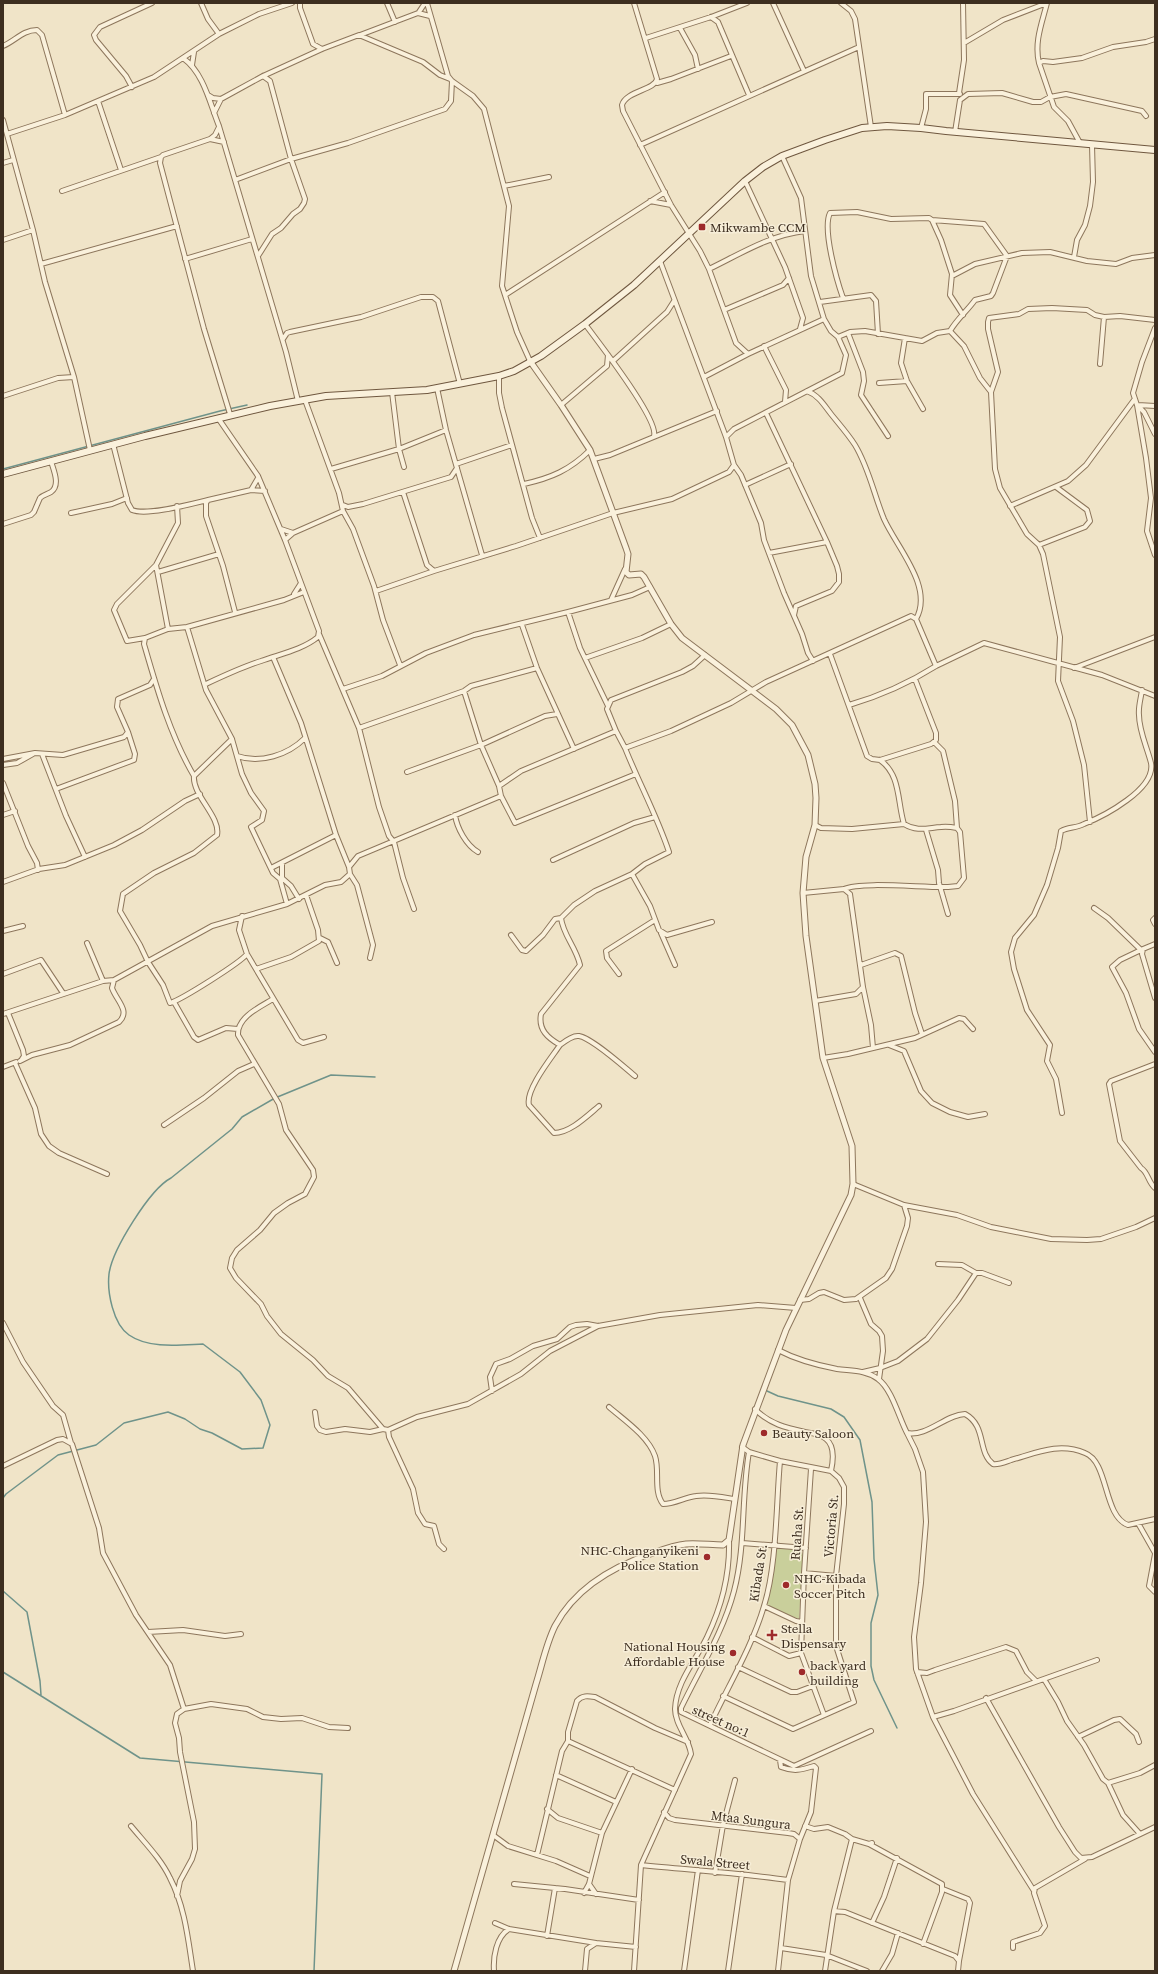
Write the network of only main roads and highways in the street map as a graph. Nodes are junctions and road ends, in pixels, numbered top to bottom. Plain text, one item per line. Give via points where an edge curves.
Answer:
1 (1155, 150) edge
2 (3, 474) edge

1 - 2 main road via 921,128 871,127 843,133 782,156 763,167 634,285 541,356 514,371 427,390 326,396 230,414

